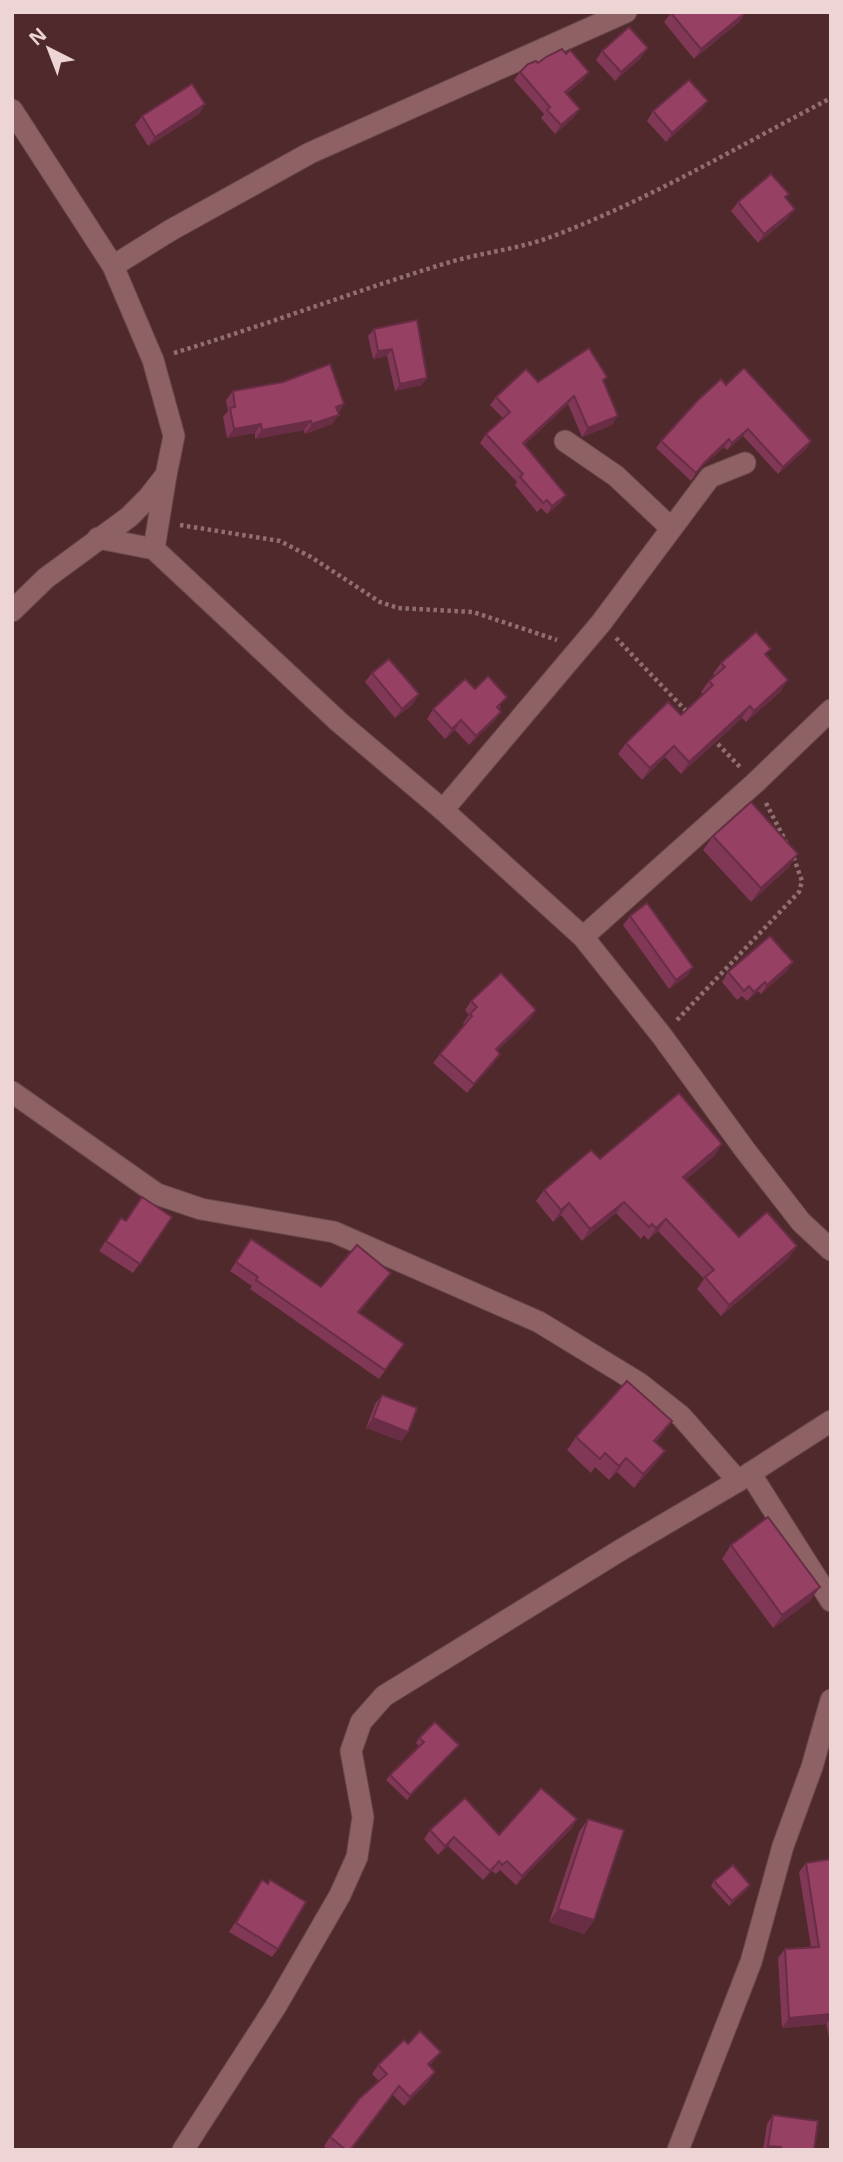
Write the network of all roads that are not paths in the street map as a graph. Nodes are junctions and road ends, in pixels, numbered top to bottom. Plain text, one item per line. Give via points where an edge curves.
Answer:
1 (626, 12) edge
2 (12, 110) edge
3 (114, 266) junction
4 (565, 441) dead end
5 (745, 463) dead end
6 (166, 475) junction
7 (671, 528) junction
8 (98, 538) junction
9 (154, 549) junction
10 (12, 611) edge
11 (831, 710) edge
12 (443, 810) junction
13 (583, 937) junction
14 (12, 1092) edge
15 (831, 1250) edge
16 (831, 1421) edge
17 (744, 1477) junction
18 (831, 1601) edge
19 (831, 1700) edge
20 (183, 2150) edge
21 (678, 2150) edge

1 - 3 street via 310,153
2 - 3 street
3 - 6 street via 153,360 174,436
4 - 7 street via 616,476
5 - 7 street via 710,477
6 - 8 street via 129,517
6 - 9 street
7 - 12 street via 601,623
8 - 9 street
8 - 10 street
9 - 12 street via 339,722
11 - 13 street
12 - 13 street
13 - 15 street via 801,1222
14 - 17 street via 157,1194 201,1209 334,1232 539,1322 639,1383
16 - 17 street
17 - 18 street
17 - 20 street via 384,1696 362,1722 351,1751 363,1817 357,1857 276,2006
19 - 21 street via 751,1962

